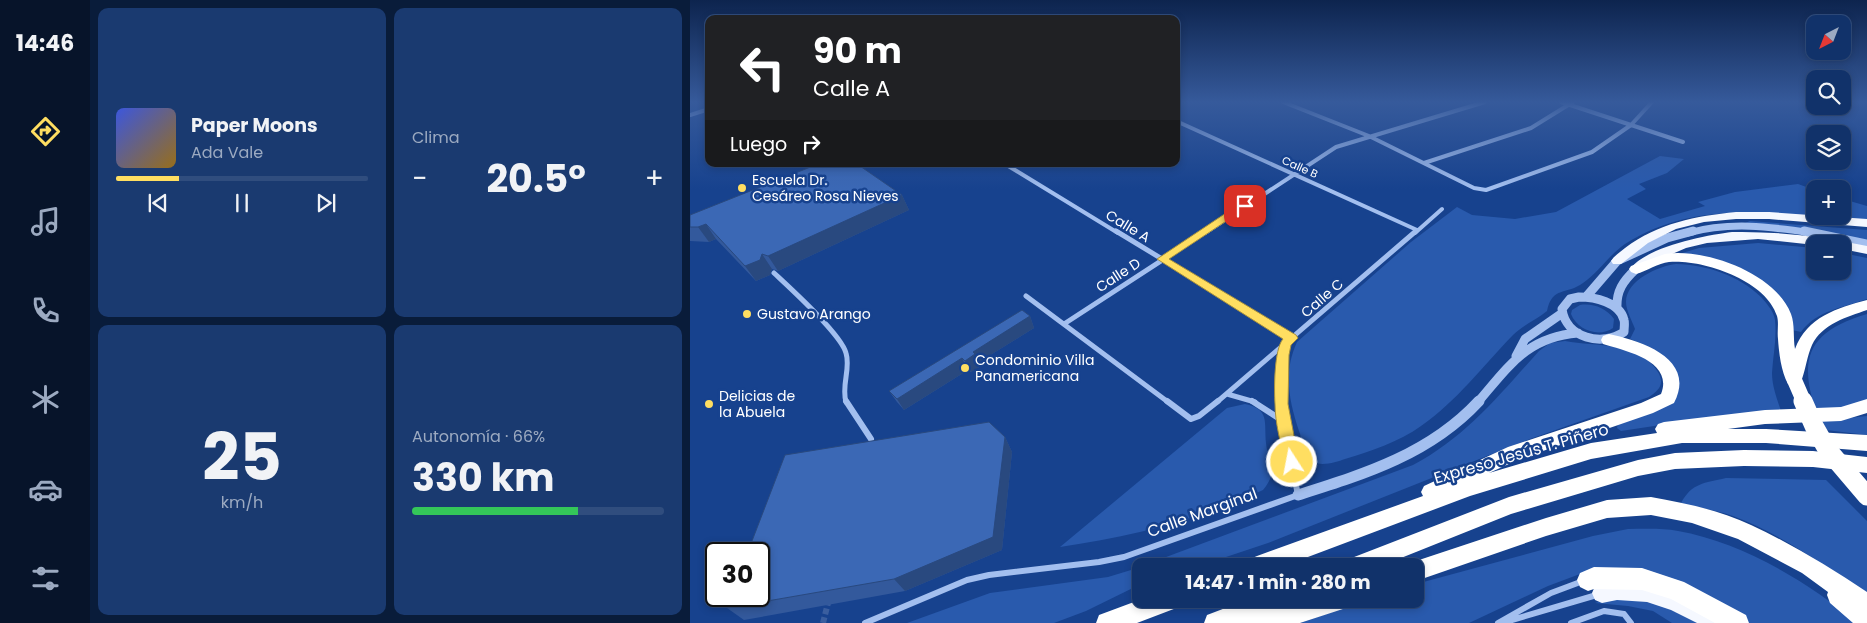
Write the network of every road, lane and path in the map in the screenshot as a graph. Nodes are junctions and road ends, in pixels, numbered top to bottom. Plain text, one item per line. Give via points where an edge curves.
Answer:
1 (1200, 131) edge
2 (1356, 131) edge
3 (1386, 131) edge
4 (1522, 131) edge
5 (1622, 131) edge
6 (1650, 131) edge
7 (1369, 136) junction
8 (1683, 142) dead end
9 (1424, 163) junction
10 (1010, 167) edge
11 (1293, 174) junction
12 (1442, 209) dead end
13 (1867, 223) edge
14 (1417, 230) junction
15 (1806, 240) edge
16 (1867, 244) edge
17 (1851, 247) edge
18 (1867, 250) edge
19 (1162, 259) junction
20 (1616, 261) junction
21 (1636, 269) junction
22 (774, 273) dead end
23 (1026, 296) dead end
24 (1586, 297) junction
25 (1867, 305) edge
26 (1617, 309) junction
27 (1561, 314) junction
28 (1064, 324) junction
29 (1578, 332) junction
30 (1292, 338) junction
31 (1609, 340) junction
32 (1286, 344) junction
33 (1515, 358) junction
34 (1794, 380) junction
35 (1226, 394) junction
36 (1867, 406) edge
37 (1283, 421) junction
38 (871, 439) edge
39 (1867, 443) edge
40 (1591, 451) junction
41 (1867, 465) edge
42 (1298, 494) junction
43 (1867, 496) edge
44 (1386, 517) junction
45 (1546, 527) junction
46 (1278, 558) edge
47 (1376, 558) edge
48 (1424, 569) edge
49 (1595, 586) junction
50 (1867, 605) edge
51 (1147, 608) edge
52 (1253, 608) edge
53 (1314, 608) edge
54 (865, 623) edge
55 (1107, 623) edge
56 (1215, 623) edge
57 (1256, 623) edge
58 (1500, 623) edge
59 (1571, 623) edge
60 (1631, 623) edge
61 (1717, 623) edge
62 (1738, 623) edge
63 (1866, 623) edge

1 - 11 street, Calle B
2 - 7 street
3 - 7 street, Calle D
4 - 9 street
5 - 9 street via 1592,152 1486,190
6 - 8 street
7 - 9 street
7 - 11 street, Calle D via 1336,147
10 - 19 street, Calle A
11 - 14 street, Calle B
11 - 19 street, Calle D
12 - 14 street, Calle C
13 - 20 highway via 1756,214 1714,217 1670,227 1652,235
14 - 30 street, Calle C
15 - 21 highway via 1780,236 1719,237 1674,247
16 - 20 street via 1770,227 1713,226 1667,238
17 - 18 highway
19 - 28 street, Calle D
19 - 30 street, Calle A
20 - 24 street
21 - 26 street via 1619,286
21 - 34 highway via 1668,258 1689,258 1719,264 1749,279 1774,299 1784,315
22 - 38 street via 838,338 846,351 842,389 846,403 866,427
23 - 28 street
24 - 26 street via 1606,302
24 - 27 street via 1566,302
25 - 34 highway via 1836,314 1817,326 1800,352
26 - 31 street via 1626,327 1621,335
27 - 29 street via 1566,323
27 - 33 street, Calle Marginal via 1525,339
28 - 35 street, Calle C via 1191,419
29 - 31 street via 1593,339
29 - 33 street, Calle Marginal via 1558,333 1545,338
30 - 32 street, Calle C
31 - 44 highway via 1641,349 1661,363 1672,381 1673,388 1668,398 1514,453
32 - 35 street, Calle C
32 - 37 street via 1281,404
33 - 42 street, Calle Marginal via 1465,415 1411,454 1368,472
34 - 43 highway, bridge via 1827,449
35 - 37 street via 1252,399
36 - 40 highway via 1841,414 1764,417 1658,430
37 - 42 street
39 - 40 highway, Expreso Jesús T. Piñero via 1766,436 1682,436
40 - 44 highway, Expreso Jesús T. Piñero via 1477,485
41 - 47 highway via 1813,459 1744,458 1675,461 1647,466 1509,506
42 - 54 street, Calle Marginal via 1124,557 967,580
44 - 46 highway, Expreso Jesús T. Piñero
45 - 48 highway
45 - 50 highway via 1607,509 1651,506 1692,514 1772,544
45 - 63 highway via 1640,516 1697,522 1741,537 1794,565 1844,600
49 - 58 street
49 - 58 street via 1551,593
49 - 61 highway via 1645,592 1676,601
49 - 62 highway via 1602,578 1642,579 1676,590
51 - 55 highway
52 - 56 highway
53 - 57 highway
59 - 60 street via 1604,611 1624,614

